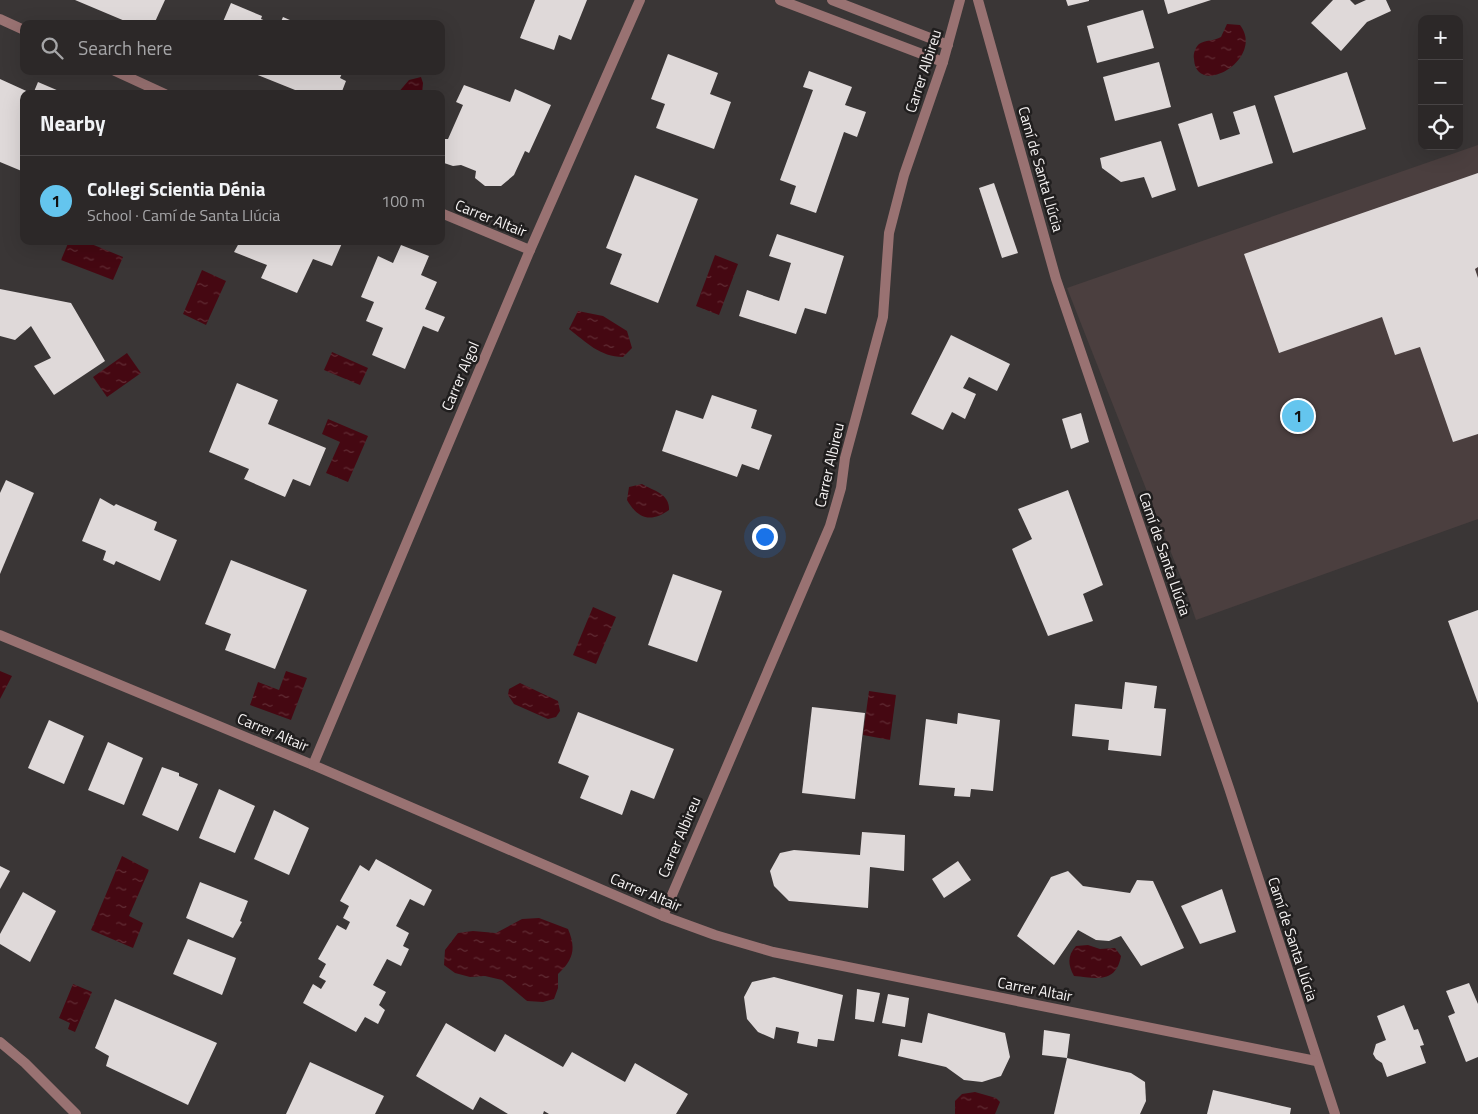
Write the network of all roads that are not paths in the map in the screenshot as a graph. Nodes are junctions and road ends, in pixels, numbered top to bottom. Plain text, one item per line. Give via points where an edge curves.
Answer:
1 (640, 0) edge
2 (780, 0) edge
3 (832, 0) edge
4 (960, 0) edge
5 (978, 0) edge
6 (0, 20) edge
7 (20, 28) edge
8 (948, 44) junction
9 (943, 62) junction
10 (124, 75) edge
11 (156, 90) edge
12 (445, 215) edge
13 (530, 250) junction
14 (0, 635) edge
15 (313, 766) junction
16 (663, 916) junction
17 (0, 1042) edge
18 (1316, 1061) junction
19 (76, 1114) edge
20 (1335, 1114) edge

1 - 13 street, Carrer Algol
2 - 9 street
3 - 8 street
4 - 8 street, Carrer Albireu
5 - 18 street, Camí de Santa Llúcia via 1056,279 1229,788
6 - 7 street
8 - 9 street, Carrer Albireu
9 - 16 street, Carrer Albireu via 904,175 889,233 883,316 830,526
10 - 11 street
12 - 13 street, Carrer Altair
13 - 15 street, Carrer Algol
14 - 15 street, Carrer Altair
15 - 16 street, Carrer Altair
16 - 18 street, Carrer Altair via 773,952
17 - 19 street
18 - 20 street, Camí de Santa Llúcia

